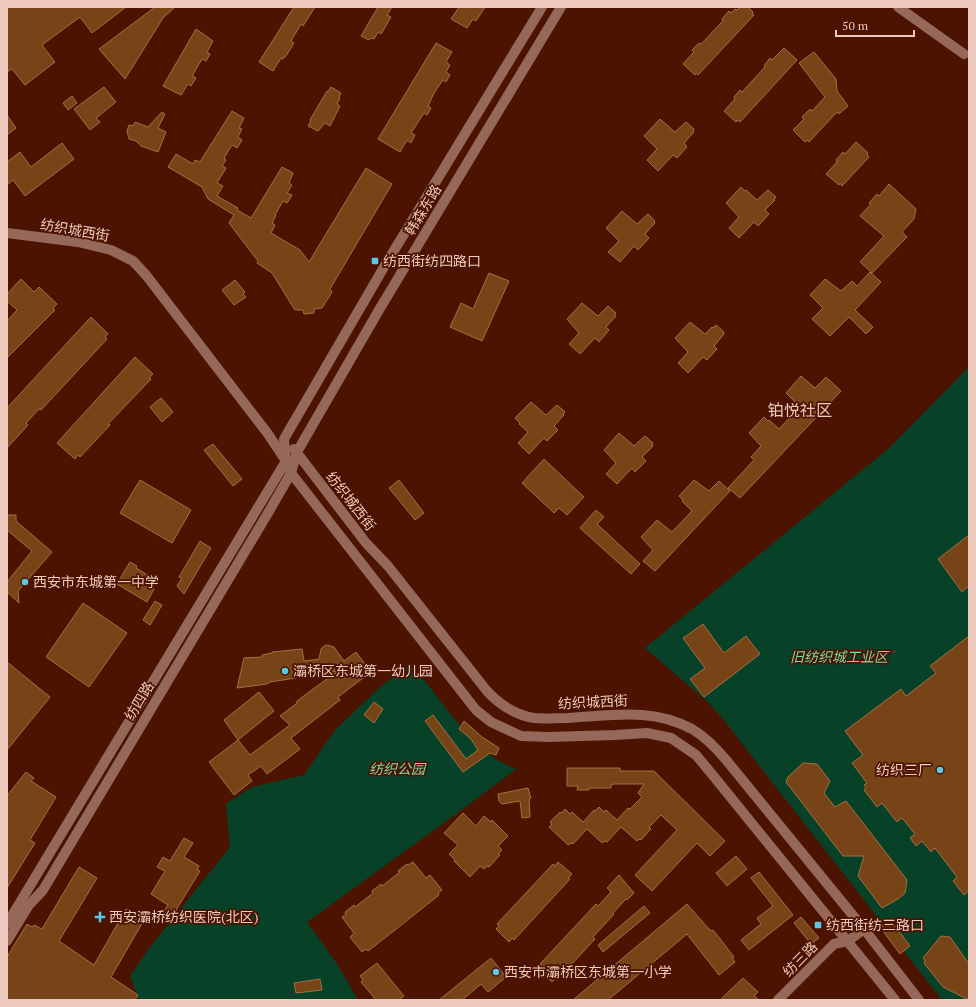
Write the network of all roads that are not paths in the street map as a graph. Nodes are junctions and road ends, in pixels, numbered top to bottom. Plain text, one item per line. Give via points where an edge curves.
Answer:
1 (542, 7) edge
2 (561, 7) edge
3 (898, 7) edge
4 (964, 54) dead end
5 (7, 233) edge
6 (268, 434) junction
7 (284, 439) junction
8 (297, 452) junction
9 (286, 461) junction
10 (291, 473) junction
11 (7, 924) edge
12 (864, 929) junction
13 (7, 941) edge
14 (848, 941) junction
15 (778, 1000) edge
16 (895, 1000) edge
17 (918, 1000) edge

1 - 7 main road, 韩森东路 via 384,267
2 - 8 main road, 韩森东路
3 - 4 main road
5 - 6 main road, 纺织城西街 via 78,242 111,250 133,261
6 - 7 main road, 纺织城西街
6 - 9 main road, 纺织城西街
7 - 8 main road, 纺织城西街
7 - 9 main road
8 - 10 main road, 韩森东路
8 - 12 main road, 纺织城西街 via 366,543 388,566 495,699 518,713 534,718 636,714 664,718 692,728 716,748
9 - 10 main road, 纺织城西街
9 - 11 main road, 纺四路
10 - 13 main road, 纺四路 via 43,890 29,905
10 - 14 main road, 纺织城西街 via 483,717 520,736 646,733 671,738 696,755
12 - 14 main road, 纺三路
12 - 17 main road, 纺织城西街
14 - 15 main road, 纺三路 via 834,944
14 - 16 main road, 纺织城西街

